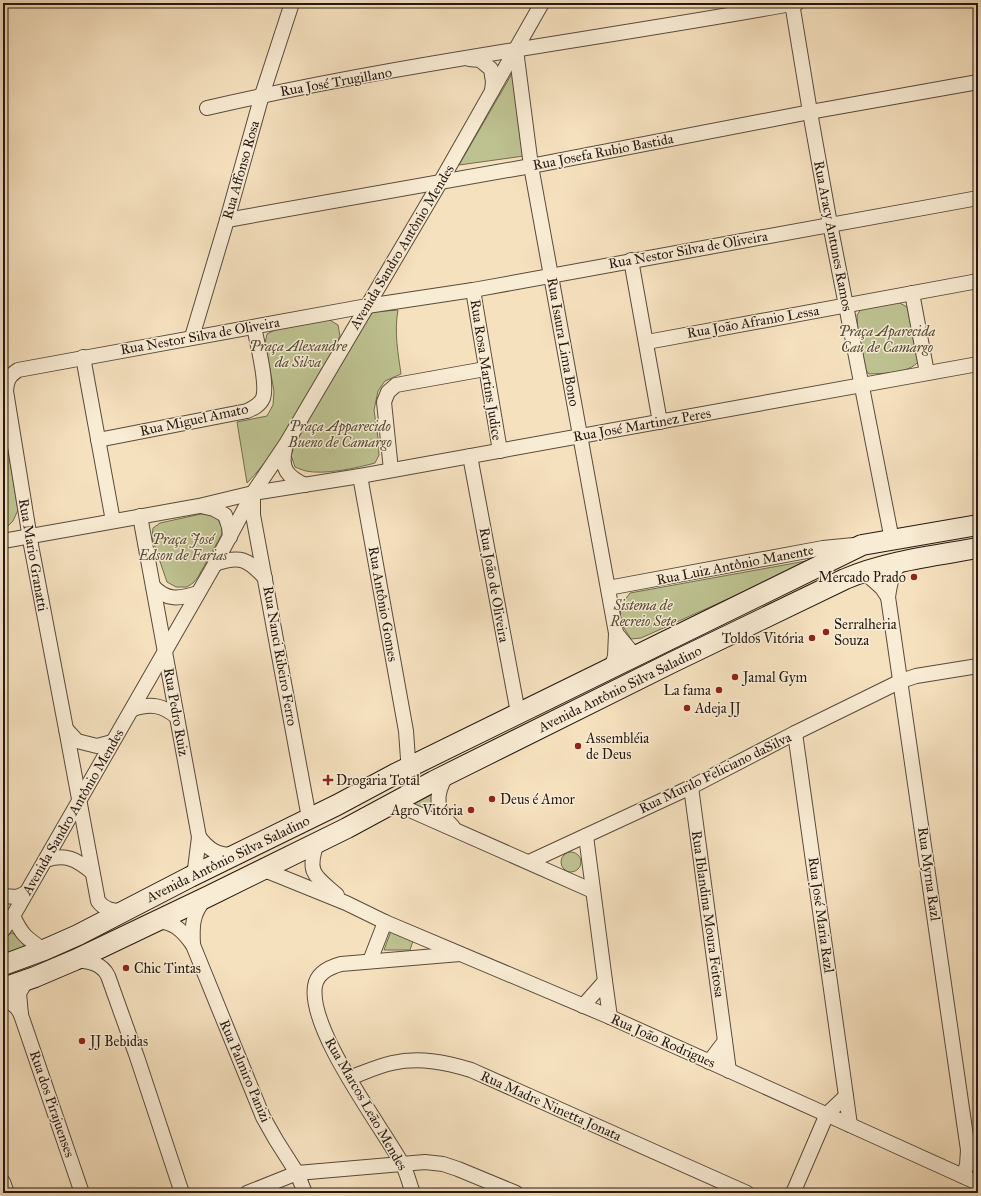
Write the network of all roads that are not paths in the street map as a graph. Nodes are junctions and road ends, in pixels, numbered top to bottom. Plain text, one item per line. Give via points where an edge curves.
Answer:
1 (292, 3) edge
2 (794, 3) edge
3 (542, 6) edge
4 (530, 25) junction
5 (552, 44) junction
6 (516, 50) junction
7 (466, 58) junction
8 (978, 82) edge
9 (492, 92) junction
10 (262, 95) junction
11 (207, 108) dead end
12 (810, 112) junction
13 (531, 166) junction
14 (441, 181) junction
15 (978, 198) edge
16 (227, 220) junction
17 (830, 224) junction
18 (631, 260) junction
19 (551, 274) junction
20 (382, 279) junction
21 (978, 281) edge
22 (473, 290) junction
23 (912, 293) junction
24 (398, 301) junction
25 (846, 305) junction
26 (367, 306) junction
27 (254, 327) junction
28 (192, 337) junction
29 (647, 342) junction
30 (83, 357) junction
31 (978, 364) edge
32 (485, 369) junction
33 (927, 373) junction
34 (7, 381) joint
35 (861, 385) junction
36 (660, 422) junction
37 (579, 436) junction
38 (98, 440) junction
39 (286, 444) junction
40 (500, 451) junction
41 (470, 456) junction
42 (391, 470) junction
43 (360, 476) junction
44 (305, 485) junction
45 (253, 493) junction
46 (199, 506) junction
47 (140, 516) junction
48 (113, 520) junction
49 (978, 525) edge
50 (29, 536) junction
51 (230, 537) junction
52 (892, 540) junction
53 (3, 541) edge
54 (862, 545) junction
55 (978, 548) edge
56 (902, 561) junction
57 (215, 564) junction
58 (863, 571) junction
59 (265, 579) junction
60 (153, 586) junction
61 (608, 588) junction
62 (198, 593) junction
63 (888, 597) junction
64 (616, 632) junction
65 (165, 652) junction
66 (635, 656) junction
67 (671, 663) junction
68 (612, 666) junction
69 (978, 666) edge
70 (901, 681) junction
71 (133, 708) junction
72 (518, 713) junction
73 (177, 717) junction
74 (66, 729) junction
75 (406, 731) junction
76 (795, 733) junction
77 (112, 742) junction
78 (434, 755) junction
79 (404, 770) junction
80 (440, 778) junction
81 (690, 787) junction
82 (79, 800) junction
83 (394, 803) junction
84 (310, 818) junction
85 (458, 832) junction
86 (586, 836) junction
87 (199, 837) junction
88 (317, 843) junction
89 (234, 855) junction
90 (46, 860) junction
91 (529, 862) junction
92 (262, 869) junction
93 (92, 872) junction
94 (190, 877) junction
95 (593, 891) junction
96 (26, 893) junction
97 (3, 896) edge
98 (207, 896) junction
99 (346, 903) junction
100 (124, 911) junction
101 (13, 916) junction
102 (153, 922) junction
103 (385, 922) junction
104 (3, 930) edge
105 (193, 945) junction
106 (44, 950) junction
107 (462, 954) junction
108 (72, 961) junction
109 (370, 961) junction
110 (3, 965) edge
111 (27, 980) junction
112 (605, 981) junction
113 (3, 988) edge
114 (3, 996) edge
115 (583, 1006) junction
116 (21, 1015) junction
117 (610, 1017) junction
118 (725, 1040) junction
119 (709, 1062) junction
120 (729, 1071) junction
121 (349, 1078) junction
122 (846, 1096) junction
123 (827, 1114) junction
124 (850, 1125) junction
125 (402, 1163) junction
126 (971, 1163) edge
127 (945, 1165) junction
128 (297, 1173) junction
129 (3, 1182) edge
130 (978, 1183) edge
131 (512, 1192) edge
132 (7, 1193) edge
133 (82, 1193) edge
134 (182, 1193) edge
135 (247, 1193) edge
136 (305, 1193) edge
137 (413, 1193) edge
138 (747, 1193) edge
139 (793, 1193) edge

1 - 10 street, Rua Affonso Rosa
2 - 5 street, Rua José Trugillano
2 - 12 street, Rua Aracy Antunes Ramos
3 - 4 street, Avenida Sandro Antônio Mendes
4 - 5 street via 538,39
4 - 6 street, Avenida Sandro Antônio Mendes
5 - 6 street, Rua José Trugillano
6 - 7 street, Rua José Trugillano
6 - 9 street, Avenida Sandro Antônio Mendes
6 - 13 street, Rua Isaura Lima Bono
7 - 9 street, Rua José Trugillano via 480,60 491,69
7 - 10 street, Rua José Trugillano
8 - 12 street, Rua Josefa Rubio Bastida
9 - 14 street, Avenida Sandro Antônio Mendes
10 - 11 street, Rua José Trugillano
10 - 16 street, Rua Affonso Rosa
12 - 13 street, Rua Josefa Rubio Bastida
12 - 17 street, Rua Aracy Antunes Ramos
13 - 14 street, Rua Josefa Rubio Bastida
13 - 19 street, Rua Isaura Lima Bono
14 - 16 street, Rua Josefa Rubio Bastida
14 - 20 street, Avenida Sandro Antônio Mendes
15 - 17 street, Rua Nestor Silva de Oliveira
16 - 28 street, Rua Affonso Rosa
17 - 18 street, Rua Nestor Silva de Oliveira
17 - 25 street, Rua Aracy Antunes Ramos
18 - 19 street, Rua Nestor Silva de Oliveira
18 - 29 street
19 - 22 street, Rua Nestor Silva de Oliveira
19 - 37 street, Rua Isaura Lima Bono
20 - 24 street via 386,294 391,300
20 - 26 street, Avenida Sandro Antônio Mendes
21 - 23 street, Rua João Afranio Lessa
22 - 24 street, Rua Nestor Silva de Oliveira
22 - 32 street, Rua Rosa Martins Judice
23 - 25 street, Rua João Afranio Lessa
23 - 33 street
24 - 26 street, Rua Nestor Silva de Oliveira
25 - 29 street, Rua João Afranio Lessa
25 - 35 street, Rua Aracy Antunes Ramos
26 - 27 street, Rua Nestor Silva de Oliveira
26 - 39 street, Avenida Sandro Antônio Mendes
27 - 28 street, Rua Nestor Silva de Oliveira
27 - 38 street, Rua Miguel Amato via 265,385 264,397 259,405 247,411
28 - 30 street, Rua Nestor Silva de Oliveira
29 - 36 street
30 - 34 street, Rua Nestor Silva de Oliveira via 18,370
30 - 38 street
31 - 33 street, Rua José Martinez Peres
32 - 40 street, Rua Rosa Martins Judice
32 - 42 street via 396,385 388,392 384,402
33 - 35 street, Rua José Martinez Peres
34 - 50 street, Rua Mario Granatti via 6,391
35 - 36 street, Rua José Martinez Peres
35 - 52 street, Rua Aracy Antunes Ramos
36 - 37 street, Rua José Martinez Peres
37 - 40 street, Rua José Martinez Peres
37 - 61 street, Rua Isaura Lima Bono
38 - 48 street
39 - 44 street via 283,465 290,476
39 - 45 street, Avenida Sandro Antônio Mendes
40 - 41 street, Rua José Martinez Peres
41 - 42 street, Rua José Martinez Peres
41 - 72 street, Rua João de Oliveira
42 - 43 street, Rua José Martinez Peres
43 - 44 street, Rua José Martinez Peres
43 - 75 street, Rua Antônio Gomes
44 - 45 street, Rua José Martinez Peres
45 - 46 street, Rua José Martinez Peres
45 - 51 street, Avenida Sandro Antônio Mendes
45 - 59 street, Rua Nanci Ribeiro Ferro via 253,515
46 - 47 street, Rua José Martinez Peres
46 - 51 street, Rua José Martinez Peres via 214,509 225,515
47 - 48 street, Rua José Martinez Peres
47 - 60 street, Rua Pedro Ruiz
48 - 50 street, Rua José Martinez Peres
49 - 52 main road, Avenida Antônio Silva Saladino
50 - 53 street, Rua José Martinez Peres
50 - 74 street, Rua Mario Granatti
51 - 57 street, Avenida Sandro Antônio Mendes
52 - 54 main road, Avenida Antônio Silva Saladino
54 - 61 street, Rua Luiz Antônio Manente via 823,548
54 - 66 main road, Avenida Antônio Silva Saladino
55 - 56 main road, Avenida Antônio Silva Saladino
56 - 58 main road, Avenida Antônio Silva Saladino
56 - 63 street, Rua Myrna Razl via 893,572
57 - 59 street via 234,559 243,560 251,564
57 - 62 street, Avenida Sandro Antônio Mendes
58 - 63 street
58 - 67 main road, Avenida Antônio Silva Saladino
59 - 84 street, Rua Nanci Ribeiro Ferro
60 - 62 street via 162,595 172,598 185,598
60 - 65 street, Rua Pedro Ruiz
61 - 64 street, Rua Isaura Lima Bono
62 - 65 street, Avenida Sandro Antônio Mendes
63 - 70 street, Rua Myrna Razl
64 - 66 street, Rua Isaura Lima Bono
64 - 68 street, Rua Isaura Lima Bono via 615,660
65 - 71 street, Avenida Sandro Antônio Mendes
65 - 73 street, Rua Pedro Ruiz
66 - 67 main road via 645,665
66 - 68 main road, Avenida Antônio Silva Saladino
67 - 80 main road, Avenida Antônio Silva Saladino
68 - 72 main road, Avenida Antônio Silva Saladino
69 - 70 street, Rua Murilo Feliciano daSilva via 916,676
70 - 76 street, Rua Murilo Feliciano daSilva
70 - 126 street, Rua Myrna Razl
71 - 73 street via 143,705 162,707
71 - 77 street, Avenida Sandro Antônio Mendes
72 - 78 main road, Avenida Antônio Silva Saladino
73 - 87 street, Rua Pedro Ruiz
74 - 77 street via 77,741 97,746
74 - 82 street, Rua Mario Granatti
75 - 78 street, Rua Antônio Gomes via 416,749
75 - 79 street, Rua Antônio Gomes via 408,759
76 - 81 street, Rua Murilo Feliciano daSilva
76 - 122 street, Rua José Maria Razl
77 - 82 street, Avenida Sandro Antônio Mendes
78 - 79 main road, Avenida Antônio Silva Saladino
79 - 80 main road
79 - 84 main road, Avenida Antônio Silva Saladino
80 - 83 main road, Avenida Antônio Silva Saladino
80 - 85 street via 441,814
81 - 86 street, Rua Murilo Feliciano daSilva
81 - 118 street, Rua Iblandina Moura Feitosa
82 - 90 street, Avenida Sandro Antônio Mendes
82 - 93 street, Rua Mario Granatti
83 - 85 street
83 - 88 main road, Avenida Antônio Silva Saladino
84 - 89 main road, Avenida Antônio Silva Saladino
84 - 98 main road via 308,832 301,840 225,880
85 - 91 street
86 - 91 street, Rua Murilo Feliciano daSilva
86 - 95 street
87 - 89 street via 211,850
87 - 94 street, Rua Pedro Ruiz via 195,869
88 - 92 main road, Avenida Antônio Silva Saladino
88 - 99 street, Rua João Rodrigues via 312,855 312,869 318,879
89 - 94 main road, Avenida Antônio Silva Saladino
90 - 93 street via 52,857 70,858
90 - 96 street, Avenida Sandro Antônio Mendes
91 - 95 street
92 - 98 main road, Avenida Antônio Silva Saladino
92 - 99 street, Rua João Rodrigues
93 - 100 street, Rua Mario Granatti via 100,905 111,910
94 - 100 main road, Avenida Antônio Silva Saladino
95 - 112 street
96 - 97 street via 17,897
96 - 101 street, Avenida Sandro Antônio Mendes
98 - 102 main road, Avenida Antônio Silva Saladino
98 - 105 street, Rua Palmiro Panizi via 193,919
99 - 103 street, Rua João Rodrigues
100 - 106 main road, Avenida Antônio Silva Saladino
101 - 104 street, Avenida Sandro Antônio Mendes
101 - 106 street via 20,931 29,941
102 - 105 street, Rua Palmiro Panizi via 162,921 175,926
102 - 108 main road, Avenida Antônio Silva Saladino
103 - 107 street, Rua João Rodrigues
103 - 109 street
105 - 128 street, Rua Palmiro Panizi via 263,1117
106 - 108 main road
106 - 110 main road, Avenida Antônio Silva Saladino
107 - 109 street, Rua Marcos Leão Mendes
107 - 115 street, Rua João Rodrigues
108 - 111 main road, Avenida Antônio Silva Saladino
108 - 134 street via 85,961 106,970
109 - 121 street, Rua Marcos Leão Mendes via 329,968 315,984 314,997 323,1026
111 - 113 main road, Avenida Antônio Silva Saladino
111 - 116 street, Rua dos Pirajuenses via 19,994
112 - 115 street
112 - 117 street
114 - 116 street, Rua dos Pirajuenses
115 - 117 street, Rua João Rodrigues
116 - 133 street, Rua dos Pirajuenses
117 - 119 street, Rua João Rodrigues
118 - 119 street
118 - 120 street, Rua Iblandina Moura Feitosa
119 - 120 street, Rua João Rodrigues
120 - 123 street, Rua João Rodrigues
121 - 125 street, Rua Marcos Leão Mendes
121 - 138 street, Rua Madre Ninetta Jonata via 392,1063 410,1060 429,1060 456,1065
122 - 123 street
122 - 124 street, Rua José Maria Razl
123 - 124 street, Rua João Rodrigues
123 - 139 street
124 - 127 street, Rua João Rodrigues
125 - 128 street
125 - 131 street via 443,1164
125 - 137 street, Rua Marcos Leão Mendes
126 - 127 street, Rua João Rodrigues
126 - 127 street
126 - 130 street, Rua João Rodrigues
128 - 135 street
128 - 136 street, Rua Palmiro Panizi
129 - 132 street

